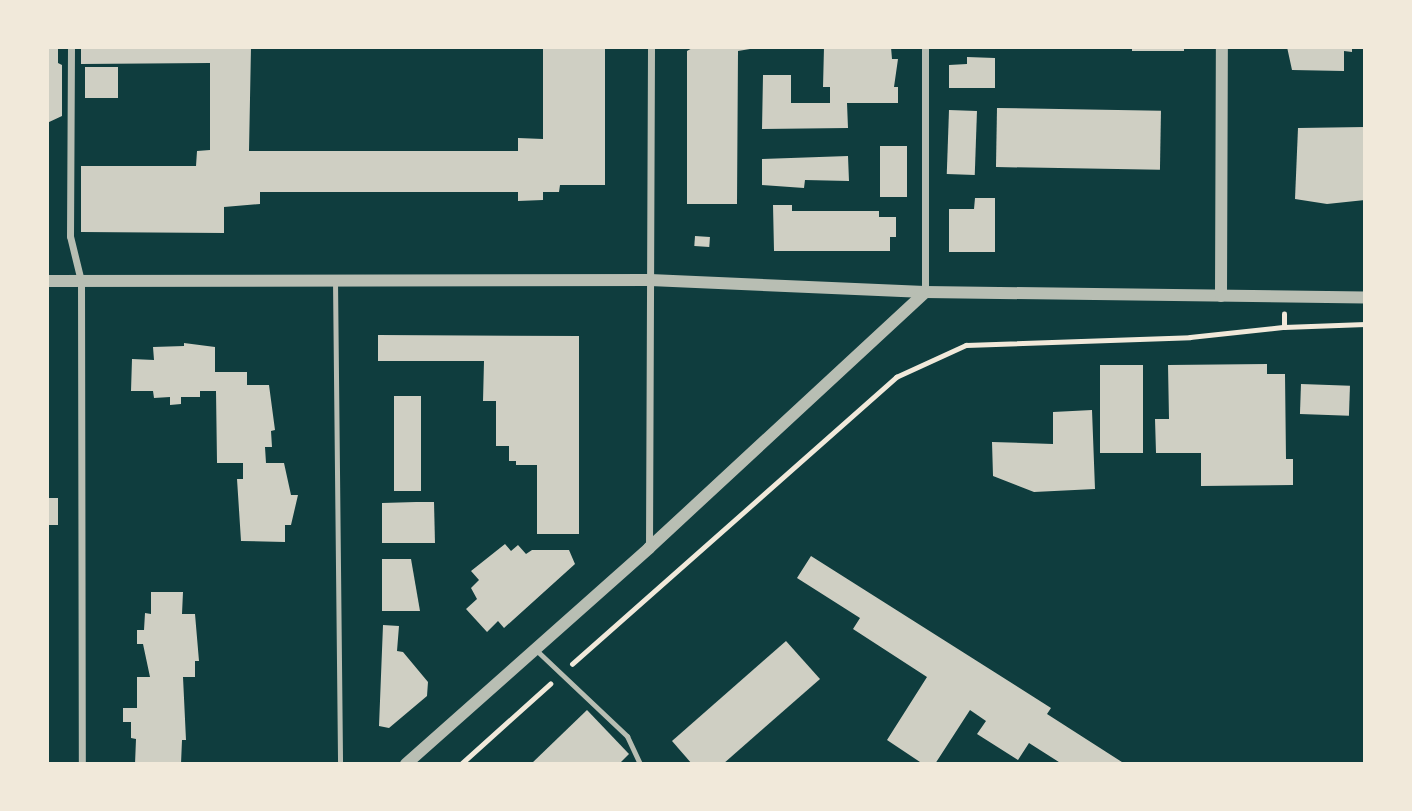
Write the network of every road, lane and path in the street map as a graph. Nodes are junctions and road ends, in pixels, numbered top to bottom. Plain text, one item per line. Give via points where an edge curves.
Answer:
1 (71, 47) edge
2 (651, 47) edge
3 (925, 47) edge
4 (1222, 47) edge
5 (650, 279) junction
6 (335, 280) junction
7 (47, 281) edge
8 (81, 281) junction
9 (925, 292) junction
10 (1221, 296) junction
11 (1284, 296) junction
12 (1365, 297) edge
13 (1365, 324) edge
14 (1284, 327) junction
15 (649, 548) junction
16 (535, 649) junction
17 (561, 674) junction
18 (82, 764) edge
19 (340, 764) edge
20 (406, 764) edge
21 (461, 764) edge
22 (640, 764) edge

1 - 8 street via 69,236
2 - 5 street
3 - 9 street
4 - 10 street
5 - 6 street
5 - 9 street
5 - 15 street
6 - 8 street
6 - 19 lane
7 - 8 street
8 - 18 street
9 - 10 street
9 - 15 street
10 - 11 street
11 - 12 street
11 - 14 path
13 - 14 path
14 - 17 path via 1191,337 966,345 896,377
15 - 16 street
16 - 17 lane
16 - 20 street
17 - 21 path
17 - 22 lane via 627,736

